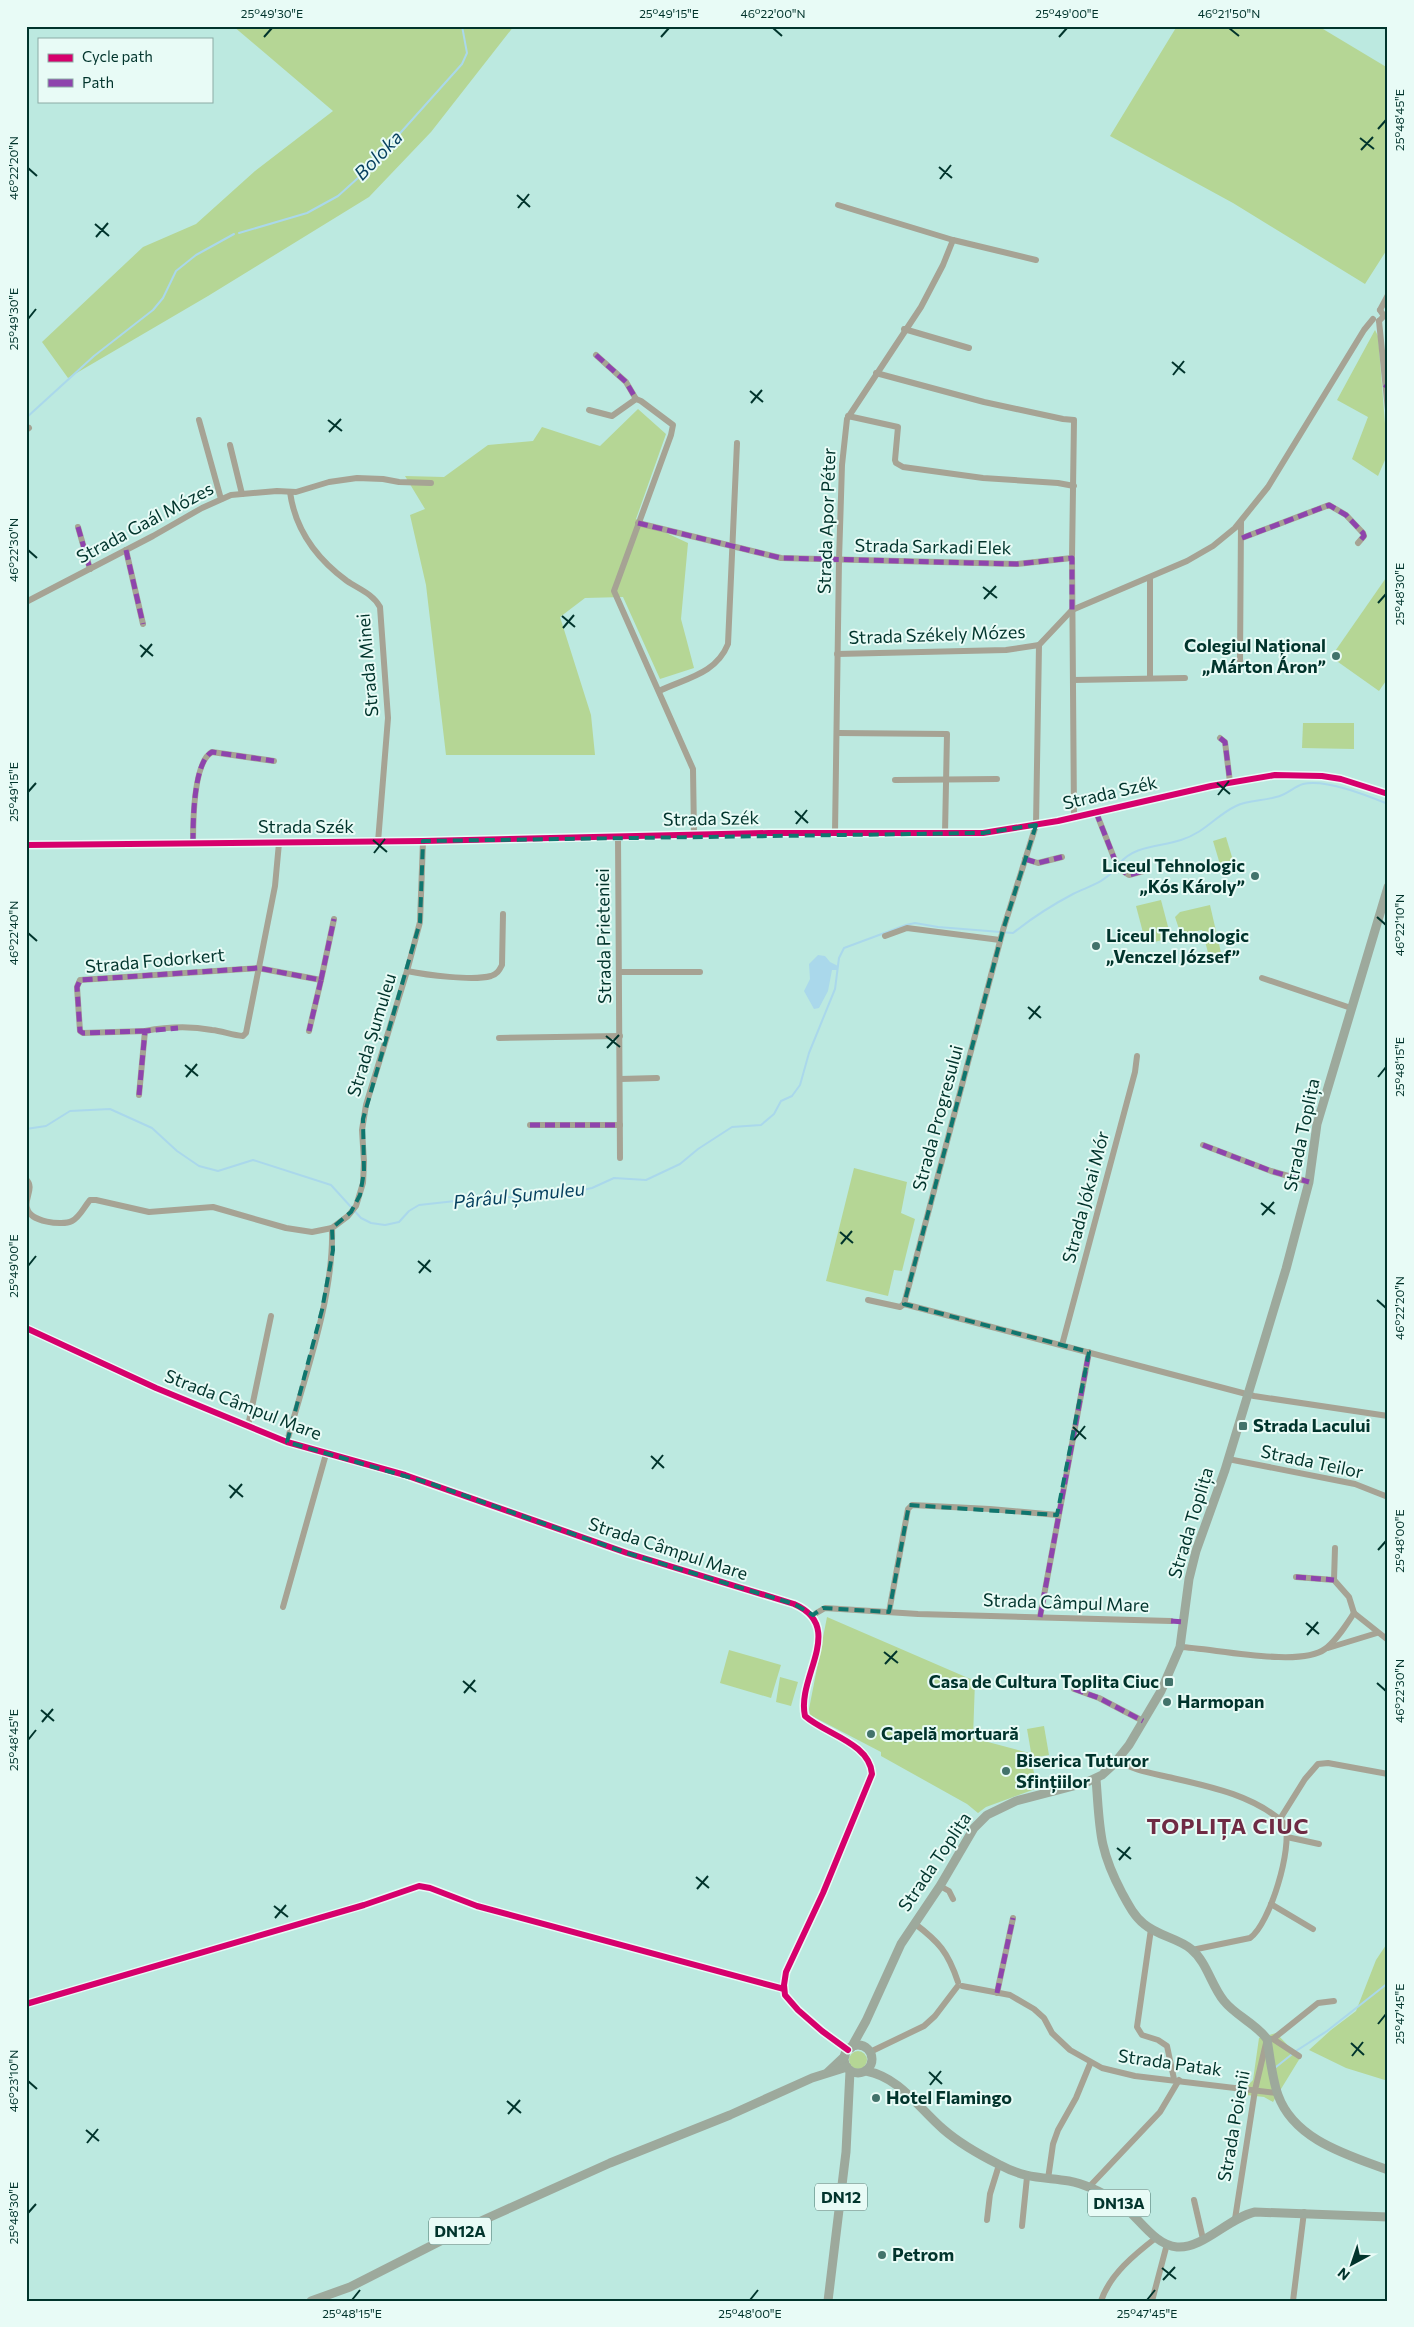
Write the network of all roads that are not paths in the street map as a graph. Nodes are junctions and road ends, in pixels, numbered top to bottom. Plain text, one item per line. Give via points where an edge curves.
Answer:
1 (838, 205) dead end
2 (953, 240) junction
3 (1036, 260) dead end
4 (1388, 295) edge
5 (1376, 320) junction
6 (904, 329) junction
7 (969, 348) dead end
8 (596, 355) dead end
9 (876, 373) junction
10 (1387, 386) edge
11 (636, 399) junction
12 (589, 410) dead end
13 (1388, 410) edge
14 (848, 416) junction
15 (199, 420) dead end
16 (737, 443) dead end
17 (230, 445) dead end
18 (431, 483) dead end
19 (1074, 486) junction
20 (290, 492) junction
21 (242, 494) junction
22 (221, 498) junction
23 (1241, 522) junction
24 (638, 523) junction
25 (78, 527) dead end
26 (1242, 538) junction
27 (1358, 543) dead end
28 (734, 547) junction
29 (126, 550) junction
30 (1072, 558) junction
31 (839, 560) junction
32 (90, 568) junction
33 (1150, 578) junction
34 (26, 602) edge
35 (1072, 610) junction
36 (142, 624) dead end
37 (1039, 646) junction
38 (837, 654) junction
39 (1240, 661) dead end
40 (1150, 678) junction
41 (1185, 678) dead end
42 (1073, 680) junction
43 (659, 691) junction
44 (838, 733) junction
45 (1220, 738) dead end
46 (274, 761) dead end
47 (998, 779) dead end
48 (895, 780) dead end
49 (946, 780) junction
50 (1230, 782) junction
51 (1388, 794) edge
52 (1096, 812) junction
53 (1074, 818) junction
54 (1036, 825) junction
55 (835, 833) junction
56 (945, 833) junction
57 (694, 834) junction
58 (618, 836) junction
59 (423, 841) junction
60 (378, 842) junction
61 (194, 843) junction
62 (279, 843) junction
63 (26, 845) edge
64 (1062, 857) dead end
65 (1025, 859) junction
66 (1147, 870) dead end
67 (1388, 887) edge
68 (1388, 898) edge
69 (503, 914) dead end
70 (1379, 916) junction
71 (334, 919) dead end
72 (1002, 935) junction
73 (885, 936) dead end
74 (258, 968) junction
75 (407, 971) junction
76 (620, 972) junction
77 (700, 972) dead end
78 (1262, 978) dead end
79 (321, 980) junction
80 (1351, 1008) junction
81 (145, 1031) junction
82 (309, 1031) dead end
83 (620, 1036) junction
84 (499, 1038) dead end
85 (1137, 1056) dead end
86 (657, 1078) dead end
87 (620, 1079) junction
88 (139, 1095) dead end
89 (530, 1125) dead end
90 (620, 1125) junction
91 (1203, 1145) dead end
92 (620, 1158) dead end
93 (26, 1179) edge
94 (1310, 1182) junction
95 (332, 1228) junction
96 (868, 1300) dead end
97 (904, 1304) junction
98 (271, 1316) dead end
99 (26, 1328) edge
100 (1062, 1345) junction
101 (1089, 1352) junction
102 (1248, 1394) junction
103 (1388, 1416) edge
104 (248, 1426) junction
105 (287, 1442) junction
106 (326, 1454) junction
107 (1228, 1459) junction
108 (1388, 1497) edge
109 (1057, 1515) junction
110 (1335, 1548) dead end
111 (1296, 1577) dead end
112 (1334, 1580) junction
113 (283, 1607) dead end
114 (889, 1612) junction
115 (1354, 1613) junction
116 (813, 1615) junction
117 (1040, 1617) junction
118 (1171, 1621) dead end
119 (1377, 1633) junction
120 (1388, 1640) edge
121 (1180, 1647) junction
122 (1326, 1648) junction
123 (1074, 1689) dead end
124 (1143, 1721) junction
125 (1118, 1760) junction
126 (1388, 1774) edge
127 (1096, 1779) junction
128 (1280, 1819) junction
129 (1286, 1837) junction
130 (1319, 1844) dead end
131 (940, 1886) junction
132 (953, 1899) dead end
133 (1271, 1904) junction
134 (1013, 1918) dead end
135 (914, 1924) junction
136 (1151, 1929) junction
137 (1313, 1930) dead end
138 (1192, 1950) junction
139 (959, 1985) junction
140 (784, 1989) junction
141 (996, 1993) junction
142 (1334, 2001) dead end
143 (26, 2004) edge
144 (866, 2021) junction
145 (1270, 2039) junction
146 (867, 2050) junction
147 (848, 2051) junction
148 (1299, 2056) dead end
149 (1090, 2064) junction
150 (855, 2070) junction
151 (828, 2072) junction
152 (1177, 2080) junction
153 (1255, 2090) junction
154 (1277, 2093) junction
155 (998, 2165) junction
156 (1388, 2170) edge
157 (1027, 2177) junction
158 (1048, 2179) junction
159 (1089, 2187) junction
160 (1194, 2200) dead end
161 (1304, 2212) junction
162 (1388, 2217) edge
163 (1235, 2219) junction
164 (987, 2220) dead end
165 (1022, 2226) dead end
166 (1157, 2237) junction
167 (1203, 2239) junction
168 (1167, 2244) junction
169 (311, 2301) edge
170 (828, 2301) edge
171 (1101, 2301) edge
172 (1152, 2301) edge
173 (1292, 2301) edge

1 - 2 street
2 - 3 street
2 - 6 street, Strada Apor Péter via 921,307
4 - 5 street via 1380,310 1373,312
5 - 10 street
5 - 23 street via 1364,330 1268,487
6 - 7 street
6 - 9 street, Strada Apor Péter
8 - 11 street via 626,382
9 - 14 street, Strada Apor Péter
9 - 19 street via 984,402 1074,420
10 - 13 street
11 - 12 street via 612,416
11 - 24 street via 673,425
14 - 19 street via 898,428 895,460 904,467
14 - 31 street, Strada Apor Péter via 842,465
15 - 22 street
16 - 28 street
17 - 21 street
18 - 20 street, Strada Gaál Mózes via 357,478
19 - 30 street
20 - 21 street, Strada Gaál Mózes
20 - 60 street, Strada Minei via 297,522 308,541 335,570 380,607 388,718
21 - 22 street, Strada Gaál Mózes
22 - 29 street, Strada Gaál Mózes
23 - 26 street
23 - 33 street via 1199,555
24 - 28 street, Strada Sarkadi Elek
24 - 43 street via 614,591
25 - 32 street
26 - 27 street via 1329,505 1346,515 1363,533
26 - 39 street
28 - 31 street, Strada Sarkadi Elek via 781,558
28 - 43 street via 730,632 724,655 716,665
29 - 32 street, Strada Gaál Mózes
29 - 36 street
30 - 31 street, Strada Sarkadi Elek via 1017,564
30 - 35 street
31 - 38 street, Strada Apor Péter
32 - 34 street, Strada Gaál Mózes
33 - 35 street
33 - 40 street
35 - 37 street
35 - 42 street
37 - 38 street, Strada Székely Mózes via 1006,650
37 - 54 street, Strada Progresului
38 - 44 street, Strada Apor Péter
40 - 41 street
40 - 42 street
42 - 53 street
43 - 57 street via 693,769
44 - 49 street via 947,734
44 - 55 street, Strada Apor Péter
45 - 50 street via 1225,742
46 - 61 street via 212,752 207,755 192,815
47 - 49 street
48 - 49 street
49 - 56 street
50 - 51 street, Strada Szék via 1313,775 1341,779
50 - 52 street, Strada Szék
52 - 53 street, Strada Szék
52 - 66 street via 1118,868 1129,875
53 - 54 street, Strada Szék
54 - 56 street, Strada Szék via 988,832
54 - 65 street, Strada Progresului
55 - 56 street, Strada Szék
55 - 57 street, Strada Szék
57 - 58 street, Strada Szék
58 - 59 street, Strada Szék
58 - 76 street, Strada Prieteniei
59 - 60 street, Strada Szék
59 - 75 street, Strada Șumuleu via 420,922
60 - 62 street, Strada Szék
61 - 62 street, Strada Szék
61 - 63 street, Strada Szék
62 - 74 street, Strada Fodorkert via 275,886
64 - 65 street via 1038,863
65 - 72 street, Strada Progresului
67 - 70 main road, Strada Toplița / DN12
68 - 70 main road, Strada Toplița / DN12
69 - 75 street via 502,965 492,976
70 - 80 main road, Strada Toplița / DN12
71 - 79 street
72 - 73 street via 907,928
72 - 97 street, Strada Progresului
74 - 79 street, Strada Fodorkert
74 - 81 street, Strada Fodorkert via 248,1027 243,1036 191,1028
74 - 81 street, Strada Fodorkert via 80,980 80,1031
75 - 95 street, Strada Șumuleu via 363,1119 364,1172 360,1196 351,1212
76 - 77 street
76 - 83 street, Strada Prieteniei
78 - 80 street
79 - 82 street
80 - 94 main road, Strada Toplița / DN12 via 1317,1124
81 - 88 street
83 - 84 street
83 - 87 street, Strada Prieteniei
85 - 100 street, Strada Jókai Mór
86 - 87 street
87 - 90 street, Strada Prieteniei
89 - 90 street
90 - 92 street, Strada Prieteniei
91 - 94 street
93 - 95 street via 30,1189 26,1203 29,1212 34,1217 53,1222 70,1222 90,1200 96,1200 149,1212 213,1207 303,1231 321,1232
94 - 102 main road, Strada Toplița / DN12
95 - 105 street via 333,1250 322,1310
96 - 97 street via 900,1307
97 - 100 street
98 - 104 street
99 - 104 street, Strada Câmpul Mare
100 - 101 street
101 - 102 street
101 - 109 street
102 - 103 street
102 - 107 main road, Strada Toplița / DN12
104 - 105 street, Strada Câmpul Mare
105 - 106 street, Strada Câmpul Mare
106 - 113 street
106 - 116 street, Strada Câmpul Mare via 413,1477 628,1553 794,1604
107 - 108 street, Strada Teilor via 1355,1484
107 - 121 main road, Strada Toplița / DN12 via 1193,1563
109 - 114 street via 909,1507
109 - 117 street
110 - 112 street
111 - 112 street
112 - 115 street via 1349,1597
114 - 116 street, Strada Câmpul Mare via 825,1608
114 - 117 street, Strada Câmpul Mare
115 - 119 street
115 - 122 street
116 - 140 street via 819,1637 803,1696 805,1716 860,1751 869,1762 872,1774 786,1972
117 - 118 street, Strada Câmpul Mare
119 - 120 street
119 - 122 street
121 - 122 street via 1286,1657 1311,1654
121 - 124 main road, Strada Toplița / DN12 via 1161,1691
123 - 124 street
124 - 125 main road, Strada Toplița / DN12
125 - 127 main road, Strada Toplița / DN12
125 - 128 street via 1152,1774 1232,1792
126 - 128 street via 1318,1764
127 - 131 main road, Strada Toplița / DN12 via 1016,1802 987,1815 969,1834
127 - 136 main road via 1105,1858 1128,1905
128 - 129 street via 1285,1824
129 - 130 street
129 - 133 street via 1281,1871
131 - 132 street via 949,1891
131 - 135 main road, Strada Toplița / DN12
133 - 137 street
133 - 138 street via 1250,1938
134 - 141 street
135 - 139 street via 944,1949
135 - 144 main road, Strada Toplița / DN12 via 896,1952
136 - 138 main road
136 - 152 street via 1137,2028 1142,2035 1167,2046
138 - 145 main road via 1225,2001
139 - 141 street, Strada Patak
139 - 146 street via 936,2016 924,2026
140 - 143 street via 477,1906 419,1886
140 - 147 street via 798,2010
141 - 149 street, Strada Patak via 1010,1995 1034,2009 1044,2018 1052,2033
142 - 145 street via 1318,2003
144 - 146 main road, Strada Toplița / DN12
144 - 147 main road, Strada Toplița / DN12
145 - 148 street
145 - 153 street, Strada Poienii
145 - 154 main road
146 - 147 main road
146 - 150 main road, DN12 via 872,2060
147 - 150 main road, DN12
147 - 151 main road, DN12A
149 - 152 street, Strada Patak via 1135,2076
149 - 158 street via 1058,2130
150 - 151 main road, DN12A
150 - 155 main road, DN13A via 888,2077 954,2138
150 - 170 main road, DN12
151 - 169 main road, DN12A via 524,2201 356,2284
152 - 153 street, Strada Patak
152 - 159 street via 1160,2112
153 - 154 street, Strada Patak
153 - 163 street, Strada Poienii
154 - 156 main road via 1290,2117 1313,2138
155 - 157 main road, DN13A
155 - 164 street
157 - 158 main road, DN13A
157 - 165 street
158 - 159 main road, DN13A
159 - 166 main road, DN13A via 1132,2212
160 - 167 street
161 - 162 main road
161 - 163 main road via 1255,2212
161 - 173 street
163 - 167 main road
166 - 168 main road, DN13A
166 - 171 street via 1120,2270
167 - 168 main road via 1185,2246
168 - 172 street

